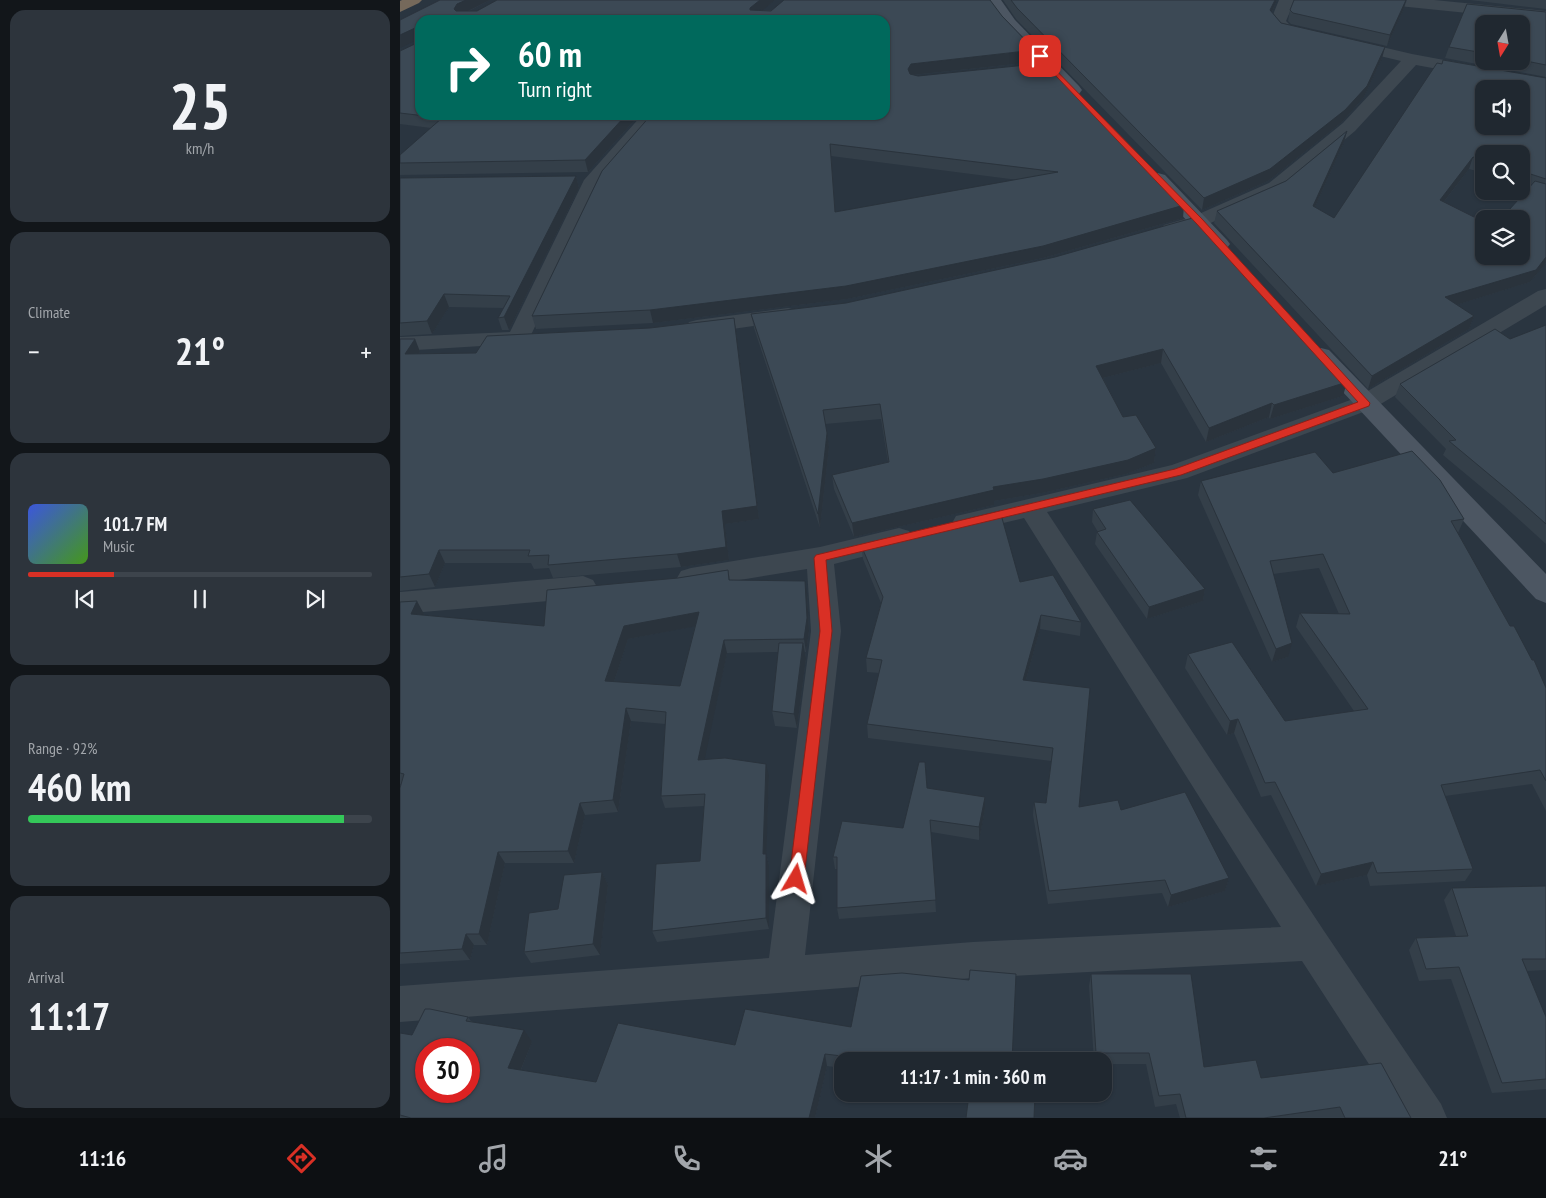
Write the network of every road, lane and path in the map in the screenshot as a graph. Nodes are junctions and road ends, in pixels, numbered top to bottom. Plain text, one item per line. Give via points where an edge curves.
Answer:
1 (414, 0) edge
2 (993, 0) edge
3 (1287, 0) edge
4 (1389, 0) edge
5 (400, 6) edge
6 (1546, 16) edge
7 (1412, 59) junction
8 (1546, 84) edge
9 (1084, 102) edge
10 (648, 120) edge
11 (1145, 165) edge
12 (574, 180) edge
13 (594, 180) junction
14 (1199, 221) junction
15 (1152, 234) edge
16 (1232, 257) edge
17 (1546, 296) edge
18 (808, 313) edge
19 (672, 330) edge
20 (1305, 338) edge
21 (400, 344) edge
22 (1365, 403) junction
23 (1030, 507) junction
24 (820, 558) junction
25 (671, 580) edge
26 (603, 586) edge
27 (1546, 592) edge
28 (400, 603) edge
29 (1311, 944) junction
30 (785, 974) junction
31 (400, 1004) edge
32 (1427, 1118) edge

1 - 5 highway
2 - 9 street via 1041,68
3 - 7 street via 1278,22 1280,26
4 - 6 street
7 - 8 street
7 - 14 street via 1349,127 1276,187
10 - 13 street
11 - 14 street
12 - 13 street
13 - 21 street via 528,337
14 - 15 street
14 - 16 street
17 - 22 street
18 - 19 street
20 - 22 street
22 - 23 street via 1178,472
22 - 27 street
23 - 24 street
23 - 29 street
24 - 25 street
24 - 30 street via 826,631
26 - 28 street
29 - 30 street via 973,960
29 - 32 street
30 - 31 street

